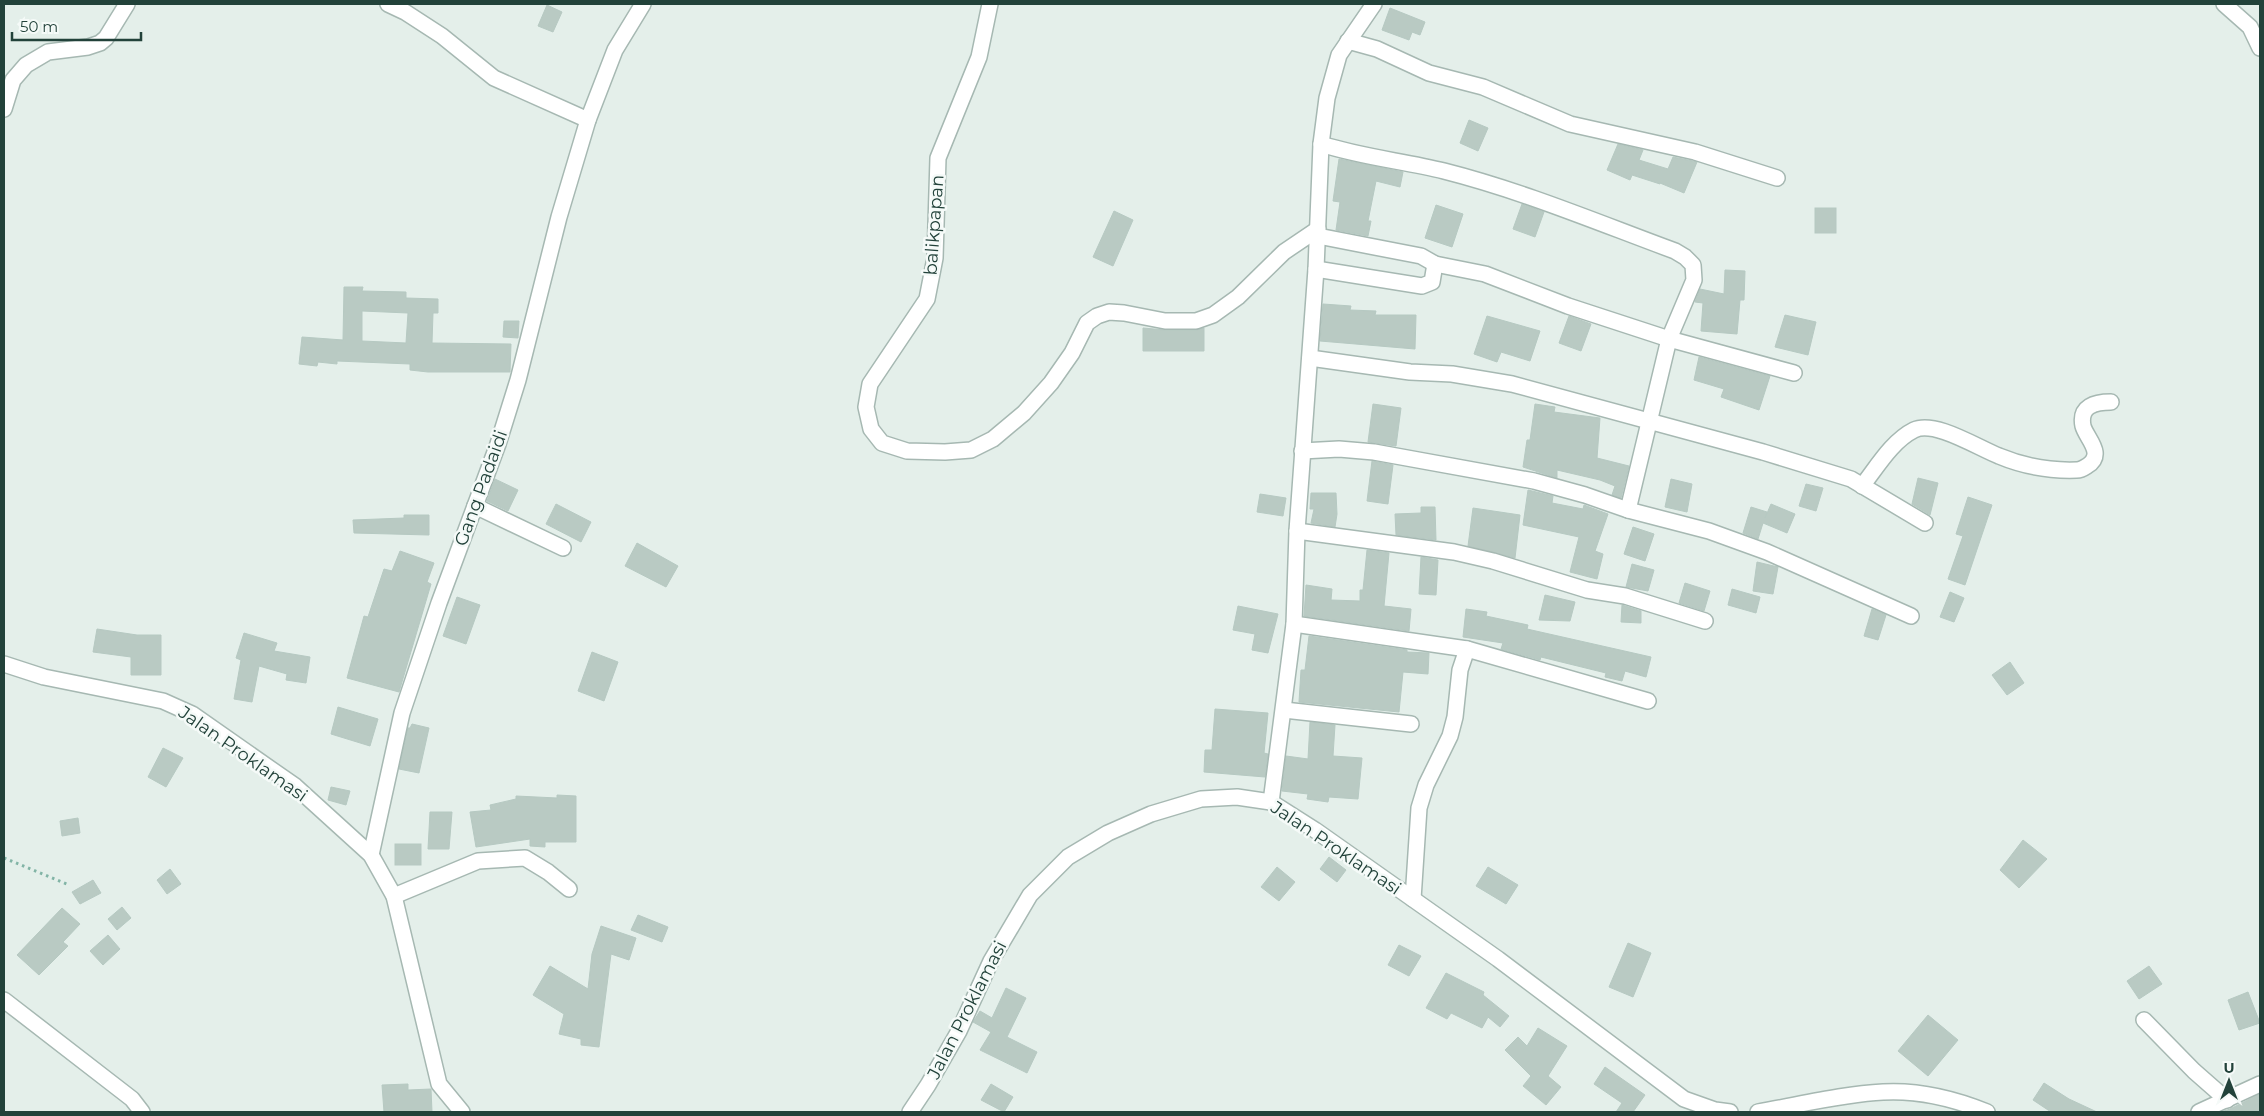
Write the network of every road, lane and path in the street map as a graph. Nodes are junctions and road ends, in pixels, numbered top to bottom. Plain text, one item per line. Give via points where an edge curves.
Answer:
1 (127, 4) edge
2 (388, 4) edge
3 (644, 4) edge
4 (990, 4) edge
5 (1374, 4) edge
6 (2224, 4) edge
7 (1348, 41) junction
8 (2260, 48) edge
9 (4, 109) edge
10 (588, 120) junction
11 (1321, 144) junction
12 (1777, 178) dead end
13 (1318, 233) junction
14 (1435, 264) junction
15 (1316, 269) junction
16 (1669, 338) junction
17 (1310, 358) junction
18 (1794, 373) dead end
19 (2111, 402) dead end
20 (1650, 422) junction
21 (1302, 451) junction
22 (1862, 486) junction
23 (475, 506) junction
24 (1628, 510) junction
25 (1924, 522) dead end
26 (1297, 531) junction
27 (563, 548) dead end
28 (1911, 616) dead end
29 (1705, 621) dead end
30 (1294, 624) junction
31 (1467, 649) junction
32 (4, 664) edge
33 (1648, 701) dead end
34 (1284, 710) junction
35 (1410, 724) dead end
36 (1271, 802) junction
37 (371, 856) junction
38 (4, 858) edge
39 (69, 884) dead end
40 (569, 889) dead end
41 (394, 896) junction
42 (1413, 899) junction
43 (4, 1000) edge
44 (2144, 1020) dead end
45 (2260, 1084) edge
46 (2227, 1100) junction
47 (142, 1112) edge
48 (462, 1112) edge
49 (910, 1112) edge
50 (1730, 1112) edge
51 (1758, 1112) edge
52 (1987, 1112) edge
53 (2199, 1112) edge

1 - 9 street via 100,43 48,52 26,65 13,80
2 - 10 street via 442,36 494,78
3 - 10 street, Gang Padaidi via 614,50
4 - 13 street, balikpapan via 979,57 938,158 935,258 927,299 870,384 866,407 871,429 882,443 907,451 971,450 993,439 1024,413 1062,368 1088,323 1097,316 1109,312 1165,321 1196,321 1213,315 1238,297 1284,252
5 - 7 street
6 - 8 street via 2250,27
7 - 11 street via 1340,55 1327,98
7 - 12 street via 1429,72 1482,87 1570,124 1695,152
10 - 23 street, Gang Padaidi via 518,380
11 - 13 street
11 - 16 street via 1344,152 1444,171 1686,256 1693,265 1694,280
13 - 14 street via 1421,256
13 - 15 street
14 - 15 street via 1432,282 1422,286
14 - 16 street via 1484,274 1568,306
15 - 17 street
16 - 18 street
16 - 20 street
17 - 20 street via 1512,384
17 - 21 street
19 - 22 street via 2088,405 2083,414 2083,427 2092,440 2095,454 2091,464 2080,470 2033,466 1932,428 1924,428 1905,435
20 - 22 street via 1763,452 1851,479
20 - 24 street
21 - 24 street via 1340,449 1374,452 1534,481
21 - 26 street
22 - 25 street
23 - 27 street
23 - 37 street, Gang Padaidi via 402,713
24 - 28 street via 1709,531 1767,552
26 - 29 street via 1454,552 1587,590 1625,596
26 - 30 street
30 - 31 street
30 - 34 street
31 - 33 street
31 - 42 street via 1460,670 1450,736 1426,785 1419,808
32 - 37 street, Jalan Proklamasi via 44,677 163,701 192,714 296,786
34 - 35 street
34 - 36 street
36 - 42 street, Jalan Proklamasi
36 - 49 street, Jalan Proklamasi via 1237,796 1201,798 1151,814 1108,833 1068,857 1030,895 991,961 959,1031
37 - 41 street, Jalan Proklamasi
38 - 39 path
40 - 41 street via 525,858 478,862
41 - 48 street, Jalan Proklamasi via 439,1084
42 - 50 street, Jalan Proklamasi via 1684,1099
43 - 47 street via 132,1099
44 - 46 street
45 - 46 street
46 - 53 street
51 - 52 street via 1884,1092 1928,1094

